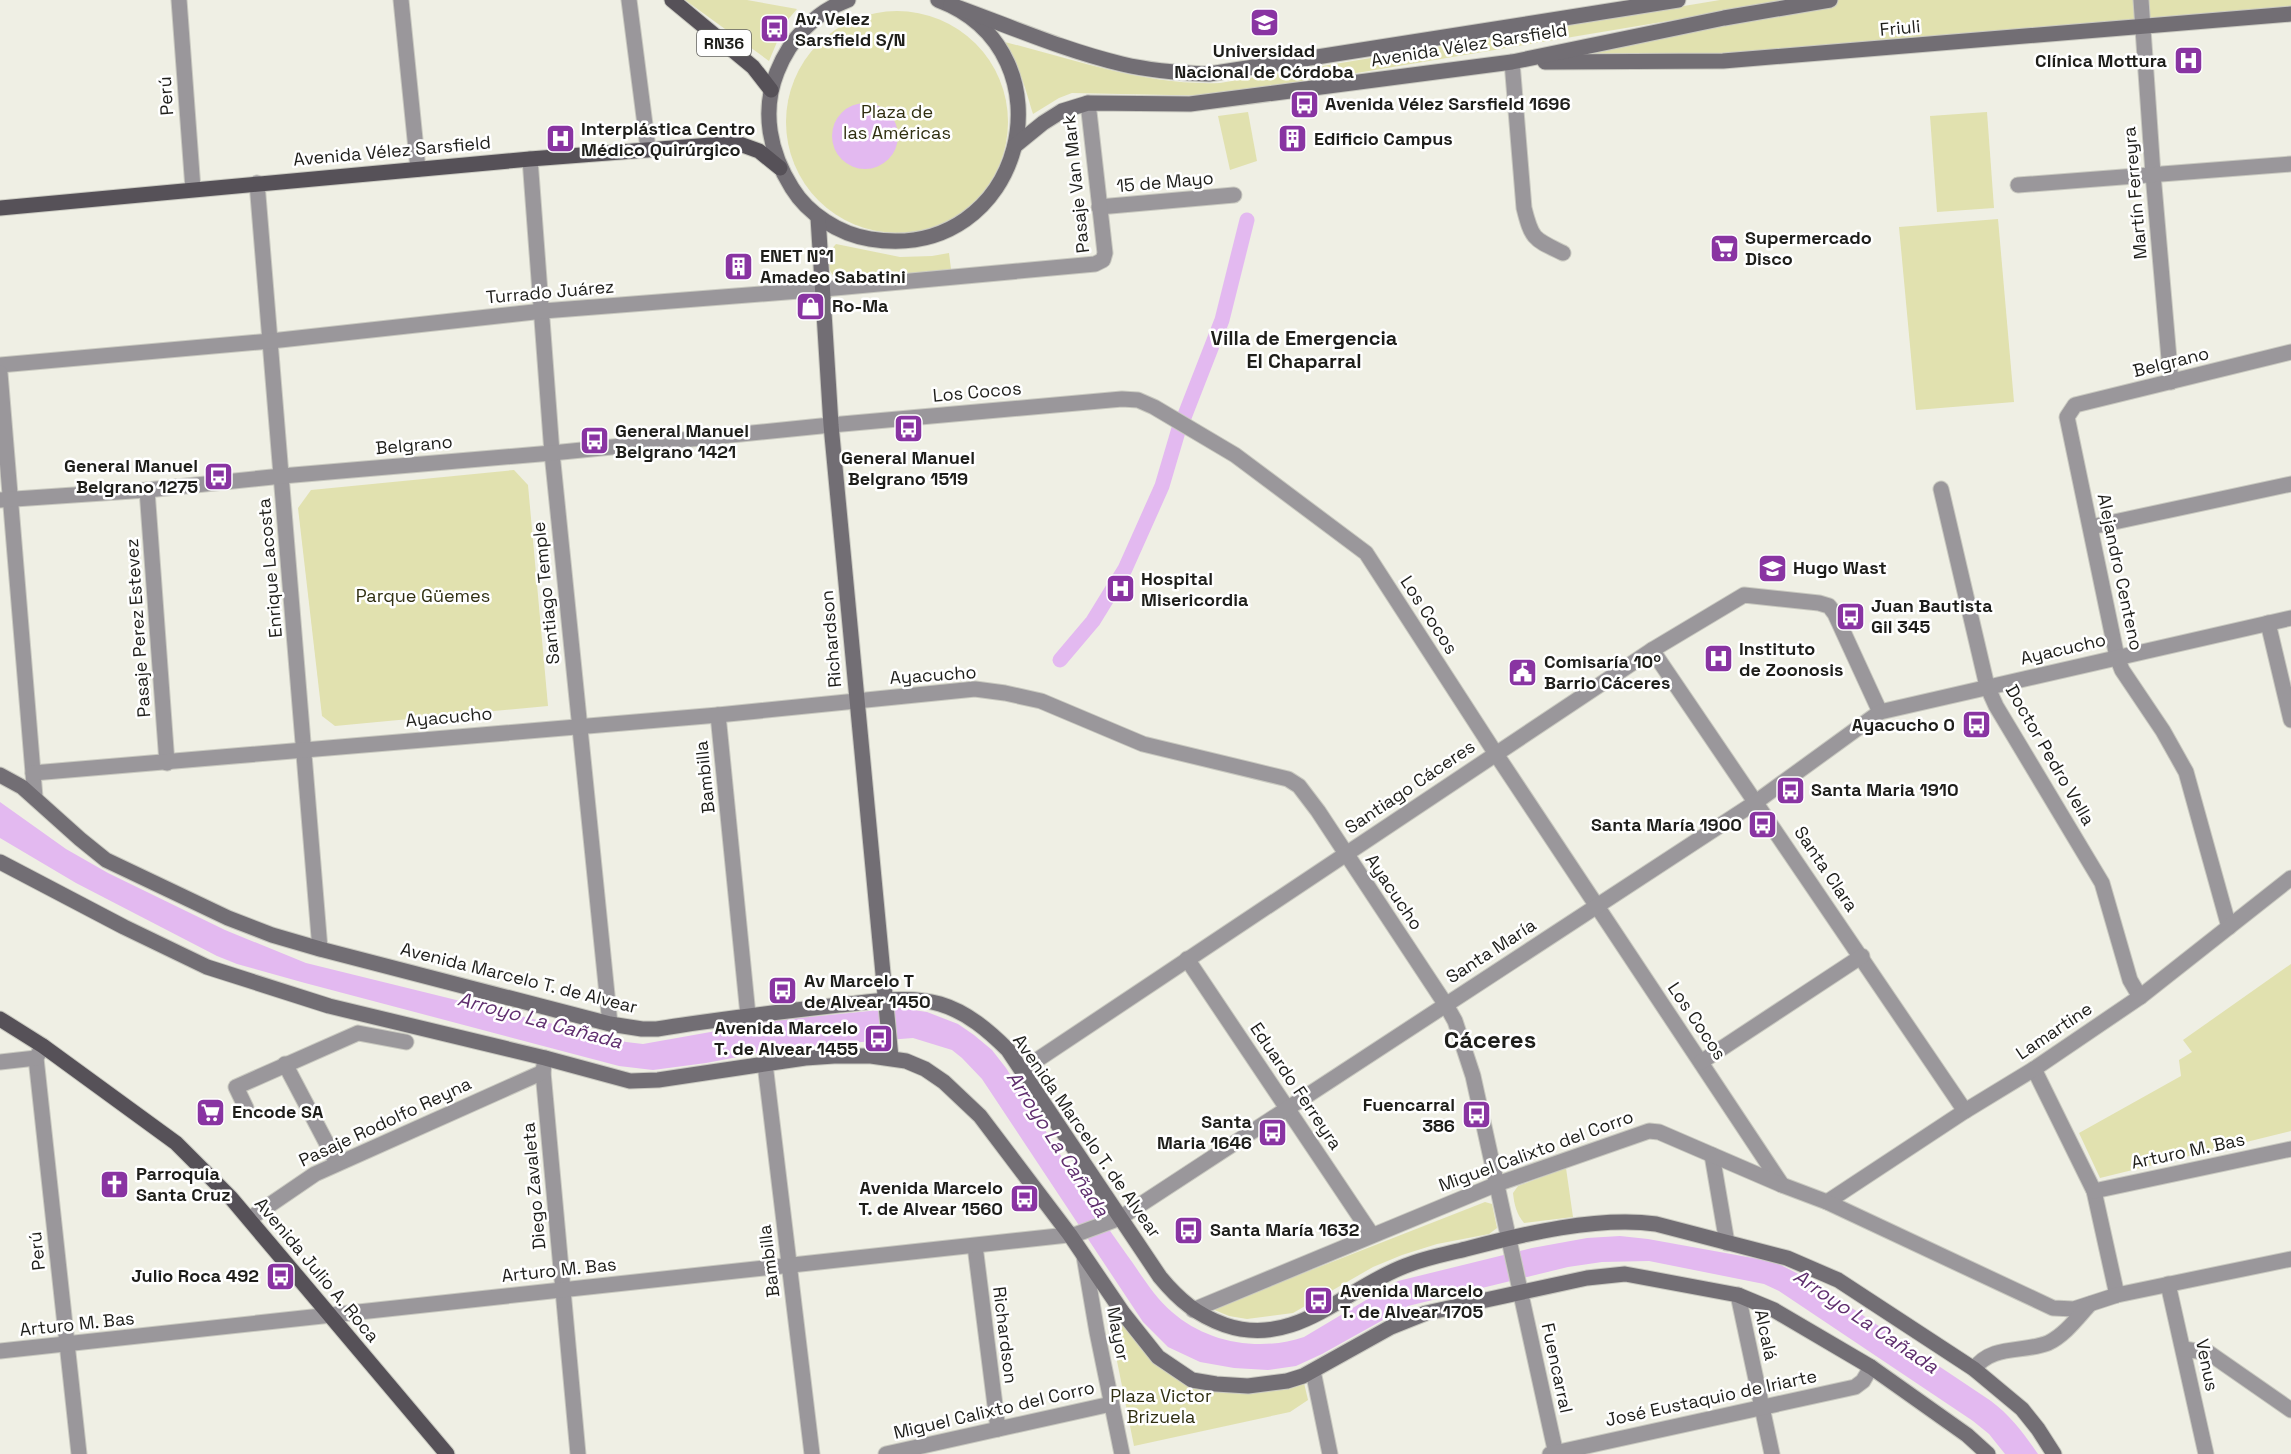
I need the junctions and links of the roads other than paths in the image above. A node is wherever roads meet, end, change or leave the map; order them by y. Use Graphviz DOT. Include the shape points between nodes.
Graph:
graph roads {
  1 [pos="179,0"];
  2 [pos="401,0"];
  3 [pos="629,0"];
  4 [pos="672,0"];
  5 [pos="848,0"];
  6 [pos="1830,0"];
  7 [pos="2141,0"];
  8 [pos="1671,1"];
  9 [pos="944,2"];
  10 [pos="2291,14"];
  11 [pos="2143,27"];
  12 [pos="1512,62"];
  13 [pos="771,90"];
  14 [pos="1088,103"];
  15 [pos="1016,145"];
  16 [pos="648,148"];
  17 [pos="530,159"];
  18 [pos="2291,164"];
  19 [pos="780,168"];
  20 [pos="418,169"];
  21 [pos="2153,174"];
  22 [pos="257,183"];
  23 [pos="2018,184"];
  24 [pos="193,189"];
  25 [pos="1234,195"];
  26 [pos="1099,207"];
  27 [pos="0,208"];
  28 [pos="818,217"];
  29 [pos="1563,253"];
  30 [pos="1102,260"];
  31 [pos="824,289"];
  32 [pos="543,311"];
  33 [pos="271,341"];
  34 [pos="2291,352"];
  35 [pos="0,365"];
  36 [pos="0,373"];
  37 [pos="2171,382"];
  38 [pos="2067,417"];
  39 [pos="831,425"];
  40 [pos="552,453"];
  41 [pos="282,476"];
  42 [pos="2291,484"];
  43 [pos="1941,489"];
  44 [pos="147,490"];
  45 [pos="5,500"];
  46 [pos="2091,527"];
  47 [pos="2291,618"];
  48 [pos="2268,623"];
  49 [pos="1652,650"];
  50 [pos="2117,657"];
  51 [pos="1987,686"];
  52 [pos="856,702"];
  53 [pos="1880,712"];
  54 [pos="718,715"];
  55 [pos="2291,720"];
  56 [pos="579,725"];
  57 [pos="305,749"];
  58 [pos="1496,754"];
  59 [pos="167,762"];
  60 [pos="33,773"];
  61 [pos="0,775"];
  62 [pos="35,797"];
  63 [pos="1756,802"];
  64 [pos="1345,854"];
  65 [pos="0,862"];
  66 [pos="2291,878"];
  67 [pos="1597,906"];
  68 [pos="2229,927"];
  69 [pos="320,949"];
  70 [pos="1862,956"];
  71 [pos="1187,959"];
  72 [pos="2140,997"];
  73 [pos="1446,1005"];
  74 [pos="885,1006"];
  75 [pos="748,1015"];
  76 [pos="0,1019"];
  77 [pos="610,1024"];
  78 [pos="406,1042"];
  79 [pos="890,1050"];
  80 [pos="39,1052"];
  81 [pos="0,1062"];
  82 [pos="1701,1062"];
  83 [pos="285,1064"];
  84 [pos="765,1064"];
  85 [pos="544,1065"];
  86 [pos="2034,1069"];
  87 [pos="1022,1070"];
  88 [pos="246,1108"];
  89 [pos="1287,1108"];
  90 [pos="1965,1111"];
  91 [pos="2291,1149"];
  92 [pos="1712,1155"];
  93 [pos="337,1163"];
  94 [pos="1497,1184"];
  95 [pos="1782,1185"];
  96 [pos="2094,1191"];
  97 [pos="1827,1202"];
  98 [pos="1120,1218"];
  99 [pos="249,1219"];
  100 [pos="1073,1234"];
  101 [pos="1372,1235"];
  102 [pos="1509,1241"];
  103 [pos="1727,1243"];
  104 [pos="975,1246"];
  105 [pos="1084,1256"];
  106 [pos="2290,1261"];
  107 [pos="789,1266"];
  108 [pos="2168,1284"];
  109 [pos="1519,1287"];
  110 [pos="563,1289"];
  111 [pos="1738,1295"];
  112 [pos="2117,1295"];
  113 [pos="2090,1304"];
  114 [pos="1193,1310"];
  115 [pos="329,1315"];
  116 [pos="66,1345"];
  117 [pos="2184,1349"];
  118 [pos="0,1351"];
  119 [pos="1871,1367"];
  120 [pos="1974,1369"];
  121 [pos="1313,1371"];
  122 [pos="1111,1404"];
  123 [pos="1761,1406"];
  124 [pos="2291,1410"];
  125 [pos="998,1429"];
  126 [pos="79,1454"];
  127 [pos="447,1454"];
  128 [pos="578,1454"];
  129 [pos="812,1454"];
  130 [pos="886,1454"];
  131 [pos="1122,1454"];
  132 [pos="1330,1454"];
  133 [pos="1554,1454"];
  134 [pos="1772,1454"];
  135 [pos="1988,1454"];
  136 [pos="2054,1454"];
  137 [pos="2206,1454"];
  1 -- 24 [label="street, Perú"];
  2 -- 20 [label="street"];
  3 -- 16 [label="street"];
  4 -- 13 [label="main road, RN36" via="753,67"];
  5 -- 13 [label="main road" via="817,17 798,35 783,56"];
  6 -- 12 [label="main road, Avenida Vélez Sarsfield"];
  7 -- 11 [label="street, Martín Ferreyra"];
  8 -- 9 [label="main road, Avenida Vélez Sarsfield" via="1209,74 1122,64"];
  9 -- 15 [label="main road" via="978,24 999,49 1013,80 1019,112"];
  10 -- 11 [label="main road, Friuli"];
  11 -- 12 [label="main road, Friuli" via="1723,61"];
  11 -- 21 [label="street, Martín Ferreyra"];
  12 -- 14 [label="main road, Avenida Vélez Sarsfield" via="1190,104"];
  12 -- 29 [label="street" via="1524,208 1530,231 1536,239"];
  13 -- 19 [label="main road" via="768,119"];
  14 -- 15 [label="main road, Avenida Vélez Sarsfield" via="1062,111"];
  14 -- 26 [label="street, Pasaje Van Mark"];
  15 -- 28 [label="main road" via="1006,173 990,197 970,217 945,232 918,240 889,242 860,238"];
  16 -- 17 [label="main road, Avenida Vélez Sarsfield"];
  16 -- 19 [label="main road, Avenida Vélez Sarsfield" via="737,143 759,151"];
  17 -- 20 [label="main road, Avenida Vélez Sarsfield"];
  17 -- 32 [label="street, Santiago Temple"];
  18 -- 21 [label="street"];
  19 -- 28 [label="main road" via="796,195"];
  20 -- 22 [label="main road, Avenida Vélez Sarsfield"];
  21 -- 23 [label="street"];
  21 -- 37 [label="street, Martín Ferreyra"];
  22 -- 24 [label="main road, Avenida Vélez Sarsfield"];
  22 -- 33 [label="street, Enrique Lacosta"];
  24 -- 27 [label="main road, Avenida Vélez Sarsfield"];
  25 -- 26 [label="street, 15 de Mayo"];
  26 -- 30 [label="street, Pasaje Van Mark" via="1105,253"];
  28 -- 31 [label="main road, Richardson"];
  30 -- 31 [label="street, Turrado Juárez" via="1095,264"];
  31 -- 32 [label="street, Turrado Juárez"];
  31 -- 39 [label="main road, Richardson"];
  32 -- 33 [label="street, Turrado Juárez"];
  32 -- 40 [label="street, Santiago Temple"];
  33 -- 35 [label="street, Turrado Juárez"];
  33 -- 41 [label="street, Enrique Lacosta"];
  34 -- 37 [label="street, Belgrano"];
  36 -- 45 [label="street"];
  37 -- 38 [label="street, Belgrano" via="2075,405"];
  38 -- 46 [label="street, Alejandro Centeno"];
  39 -- 40 [label="street, Belgrano"];
  39 -- 52 [label="main road, Richardson"];
  39 -- 58 [label="street, Los Cocos" via="1122,399 1154,407 1235,455 1366,554"];
  40 -- 41 [label="street, Belgrano"];
  40 -- 56 [label="street, Santiago Temple"];
  41 -- 44 [label="street, Belgrano"];
  41 -- 57 [label="street, Enrique Lacosta"];
  42 -- 46 [label="street"];
  43 -- 51 [label="street, Doctor Pedro Vella"];
  44 -- 45 [label="street, Belgrano"];
  44 -- 59 [label="street, Pasaje Perez Estevez"];
  45 -- 60 [label="street"];
  46 -- 50 [label="street, Alejandro Centeno"];
  47 -- 48 [label="street, Ayacucho"];
  48 -- 50 [label="street, Ayacucho"];
  48 -- 55 [label="street"];
  49 -- 53 [label="street, Santiago Cáceres" via="1744,595 1819,603 1829,606 1835,614"];
  49 -- 58 [label="street, Santiago Cáceres"];
  49 -- 63 [label="street, Santa Clara"];
  50 -- 51 [label="street, Ayacucho"];
  50 -- 68 [label="street, Alejandro Centeno" via="2186,772"];
  51 -- 53 [label="street, Ayacucho"];
  51 -- 72 [label="street, Doctor Pedro Vella" via="2102,883 2130,980"];
  52 -- 54 [label="street, Ayacucho"];
  52 -- 64 [label="street, Ayacucho" via="975,689 1041,700 1143,744 1288,779 1299,786"];
  52 -- 74 [label="main road, Richardson"];
  53 -- 63 [label="street, Santa María"];
  54 -- 56 [label="street, Ayacucho"];
  54 -- 75 [label="street, Bambilla"];
  56 -- 57 [label="street, Ayacucho"];
  56 -- 77 [label="street, Santiago Temple"];
  57 -- 59 [label="street, Ayacucho"];
  57 -- 69 [label="street, Enrique Lacosta"];
  58 -- 64 [label="street, Santiago Cáceres"];
  58 -- 67 [label="street, Los Cocos"];
  59 -- 60 [label="street, Ayacucho"];
  60 -- 62 [label="street"];
  61 -- 62 [label="main road, Avenida Marcelo T. de Alvear"];
  62 -- 69 [label="main road, Avenida Marcelo T. de Alvear" via="94,852 122,868 228,918"];
  63 -- 67 [label="street, Santa María"];
  63 -- 70 [label="street, Santa Clara"];
  64 -- 71 [label="street, Santiago Cáceres"];
  64 -- 73 [label="street, Ayacucho"];
  65 -- 85 [label="main road" via="207,967 329,1006"];
  66 -- 68 [label="street, Lamartine"];
  67 -- 73 [label="street, Santa María"];
  67 -- 82 [label="street, Los Cocos"];
  68 -- 72 [label="street, Lamartine"];
  69 -- 77 [label="main road, Avenida Marcelo T. de Alvear"];
  70 -- 82 [label="street"];
  70 -- 90 [label="street, Santa Clara"];
  71 -- 87 [label="street, Santiago Cáceres"];
  71 -- 89 [label="street, Eduardo Ferreyra"];
  72 -- 86 [label="street, Lamartine"];
  73 -- 89 [label="street, Santa María"];
  73 -- 94 [label="street, Ayacucho" via="1473,1076"];
  74 -- 75 [label="main road, Avenida Marcelo T. de Alvear"];
  74 -- 79 [label="main road, Richardson"];
  74 -- 87 [label="main road, Avenida Marcelo T. de Alvear" via="920,1001 957,1011 992,1034"];
  75 -- 77 [label="main road, Avenida Marcelo T. de Alvear" via="657,1029"];
  76 -- 80 [label="main road, Avenida Julio A. Roca"];
  78 -- 83 [label="street" via="358,1033"];
  79 -- 84 [label="main road"];
  79 -- 100 [label="main road" via="925,1069 961,1096 997,1135"];
  80 -- 81 [label="street"];
  80 -- 99 [label="main road, Avenida Julio A. Roca" via="155,1126"];
  80 -- 116 [label="street, Perú"];
  82 -- 95 [label="street, Los Cocos"];
  83 -- 88 [label="street" via="236,1087"];
  83 -- 93 [label="street"];
  84 -- 85 [label="main road" via="630,1081"];
  84 -- 107 [label="street, Bambilla"];
  85 -- 93 [label="street, Pasaje Rodolfo Reyna"];
  85 -- 110 [label="street, Diego Zavaleta"];
  86 -- 90 [label="street, Lamartine"];
  86 -- 96 [label="street"];
  87 -- 98 [label="main road, Avenida Marcelo T. de Alvear"];
  89 -- 98 [label="street, Santa María"];
  89 -- 101 [label="street, Eduardo Ferreyra"];
  90 -- 97 [label="street, Lamartine"];
  91 -- 96 [label="street, Arturo M. Bas"];
  92 -- 94 [label="street, Miguel Calixto del Corro" via="1649,1131"];
  92 -- 95 [label="street, Miguel Calixto del Corro"];
  92 -- 103 [label="street"];
  93 -- 99 [label="street, Pasaje Rodolfo Reyna" via="298,1184"];
  94 -- 101 [label="street, Miguel Calixto del Corro"];
  94 -- 102 [label="street, Ayacucho"];
  95 -- 97 [label="street, Miguel Calixto del Corro"];
  96 -- 112 [label="street"];
  97 -- 113 [label="street, Miguel Calixto del Corro" via="2053,1308 2074,1309"];
  98 -- 100 [label="street, Arturo M. Bas"];
  98 -- 114 [label="main road, Avenida Marcelo T. de Alvear" via="1175,1296"];
  99 -- 115 [label="main road, Avenida Julio A. Roca"];
  100 -- 104 [label="street, Arturo M. Bas"];
  100 -- 105 [label="main road"];
  101 -- 114 [label="street, Miguel Calixto del Corro"];
  102 -- 103 [label="main road, Avenida Marcelo T. de Alvear" via="1600,1224 1642,1222"];
  102 -- 109 [label="street, Ayacucho"];
  102 -- 114 [label="main road, Avenida Marcelo T. de Alvear" via="1407,1265 1311,1317 1274,1330 1242,1330"];
  103 -- 120 [label="main road, Avenida Marcelo T. de Alvear" via="1787,1258 1828,1275"];
  104 -- 107 [label="street, Arturo M. Bas"];
  104 -- 125 [label="street, Richardson"];
  105 -- 121 [label="main road" via="1158,1357 1192,1380 1248,1386 1287,1381"];
  105 -- 122 [label="street, Mayor"];
  106 -- 108 [label="street, Miguel Calixto del Corro"];
  107 -- 110 [label="street, Arturo M. Bas"];
  107 -- 129 [label="street, Bambilla"];
  108 -- 112 [label="street, Miguel Calixto del Corro"];
  108 -- 117 [label="street, Venus"];
  109 -- 111 [label="main road" via="1625,1274"];
  109 -- 121 [label="main road" via="1408,1319"];
  109 -- 133 [label="street, Fuencarral"];
  110 -- 115 [label="street, Arturo M. Bas"];
  110 -- 128 [label="street, Diego Zavaleta"];
  111 -- 119 [label="main road" via="1774,1310"];
  111 -- 123 [label="street, Alcalá"];
  112 -- 113 [label="street, Miguel Calixto del Corro"];
  113 -- 120 [label="street, Miguel Calixto del Corro" via="2047,1343 1992,1354 1981,1359"];
  115 -- 116 [label="street, Arturo M. Bas"];
  115 -- 127 [label="main road, Avenida Julio A. Roca"];
  116 -- 118 [label="street, Arturo M. Bas"];
  116 -- 126 [label="street, Perú"];
  117 -- 124 [label="street" via="2209,1353"];
  117 -- 137 [label="street, Venus"];
  119 -- 123 [label="street, José Eustaquio de Iriarte" via="1855,1387"];
  119 -- 135 [label="main road" via="1968,1435"];
  120 -- 136 [label="main road, Avenida Marcelo T. de Alvear" via="2022,1409"];
  121 -- 132 [label="street"];
  122 -- 125 [label="street, Miguel Calixto del Corro"];
  122 -- 131 [label="street, Mayor"];
  123 -- 133 [label="street, José Eustaquio de Iriarte"];
  123 -- 134 [label="street, Alcalá"];
  125 -- 130 [label="street, Miguel Calixto del Corro"];
}
